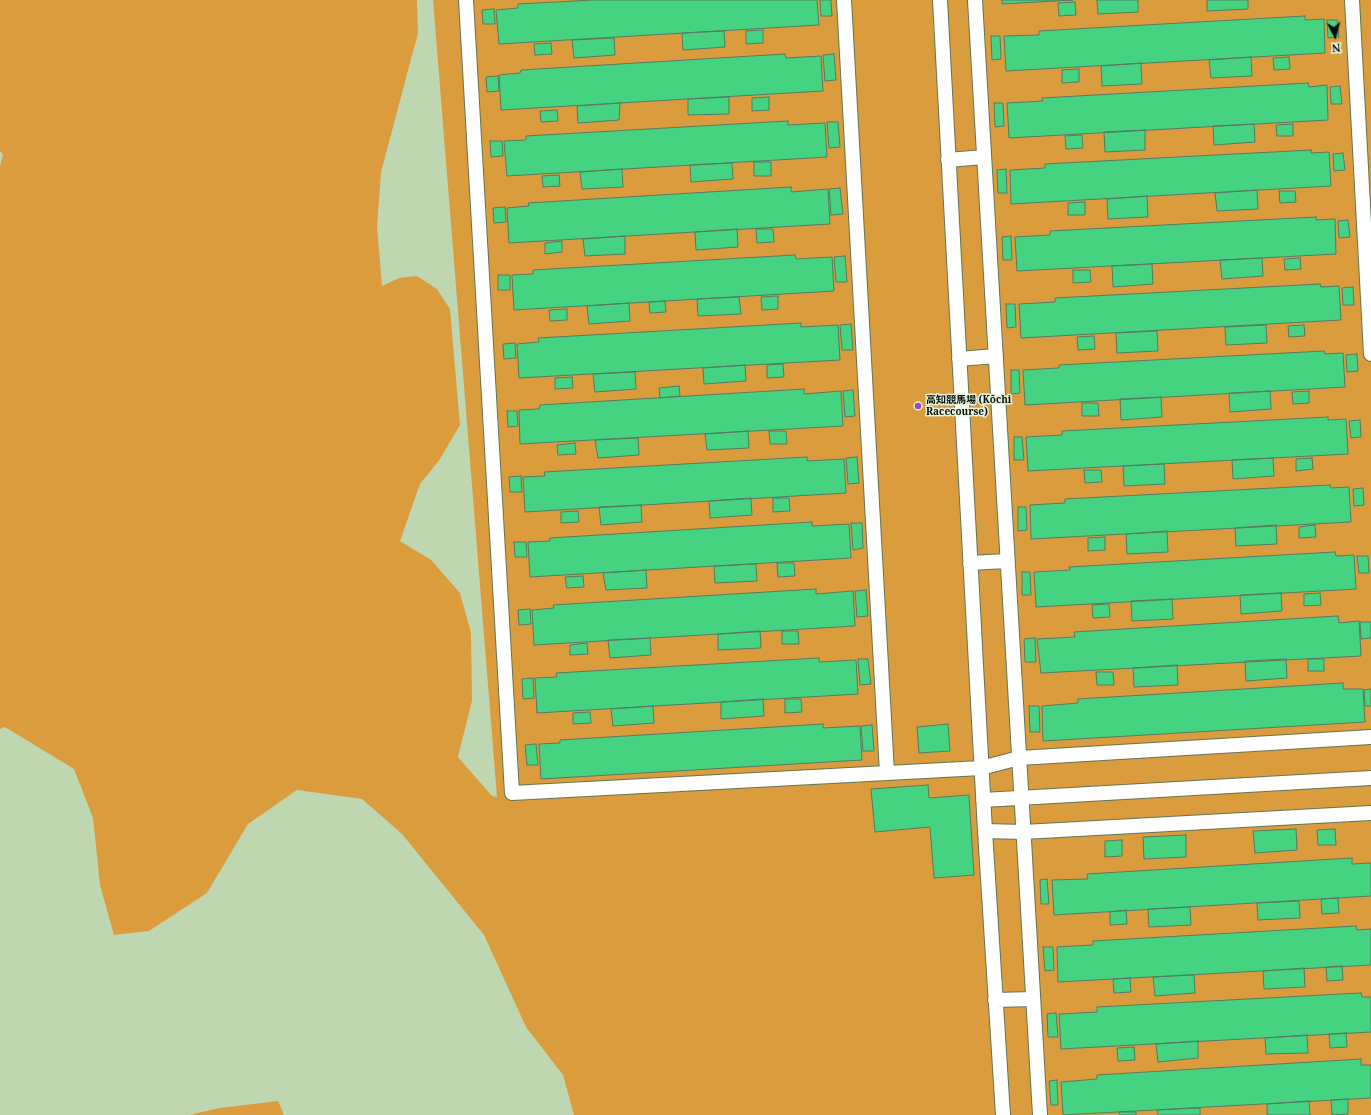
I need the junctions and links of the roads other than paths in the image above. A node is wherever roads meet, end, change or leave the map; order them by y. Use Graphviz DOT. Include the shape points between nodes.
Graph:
graph roads {
  1 [pos="466,0"];
  2 [pos="844,0"];
  3 [pos="940,0"];
  4 [pos="975,0"];
  5 [pos="1352,0"];
  6 [pos="984,157"];
  7 [pos="948,160"];
  8 [pos="1371,354"];
  9 [pos="996,356"];
  10 [pos="959,360"];
  11 [pos="1008,561"];
  12 [pos="970,563"];
  13 [pos="1371,737"];
  14 [pos="1019,758"];
  15 [pos="981,768"];
  16 [pos="887,773"];
  17 [pos="1371,778"];
  18 [pos="1022,798"];
  19 [pos="983,800"];
  20 [pos="1371,813"];
  21 [pos="985,831"];
  22 [pos="1023,832"];
  23 [pos="1033,999"];
  24 [pos="995,1000"];
  25 [pos="1003,1115"];
  26 [pos="1040,1115"];
  1 -- 16 [label="lane" via="512,793"];
  2 -- 16 [label="lane"];
  3 -- 7 [label="lane"];
  4 -- 6 [label="lane"];
  5 -- 8 [label="lane"];
  6 -- 7 [label="lane"];
  6 -- 9 [label="lane"];
  7 -- 10 [label="lane"];
  9 -- 10 [label="lane"];
  9 -- 11 [label="lane"];
  10 -- 12 [label="lane"];
  11 -- 12 [label="lane"];
  11 -- 14 [label="lane"];
  12 -- 15 [label="lane"];
  13 -- 14 [label="lane"];
  14 -- 15 [label="lane"];
  14 -- 18 [label="lane"];
  15 -- 16 [label="lane"];
  15 -- 19 [label="lane"];
  17 -- 18 [label="lane"];
  18 -- 19 [label="lane"];
  18 -- 22 [label="lane"];
  19 -- 21 [label="lane"];
  20 -- 22 [label="lane"];
  21 -- 22 [label="lane"];
  21 -- 24 [label="lane"];
  22 -- 23 [label="lane"];
  23 -- 24 [label="lane"];
  23 -- 26 [label="lane"];
  24 -- 25 [label="lane"];
}
